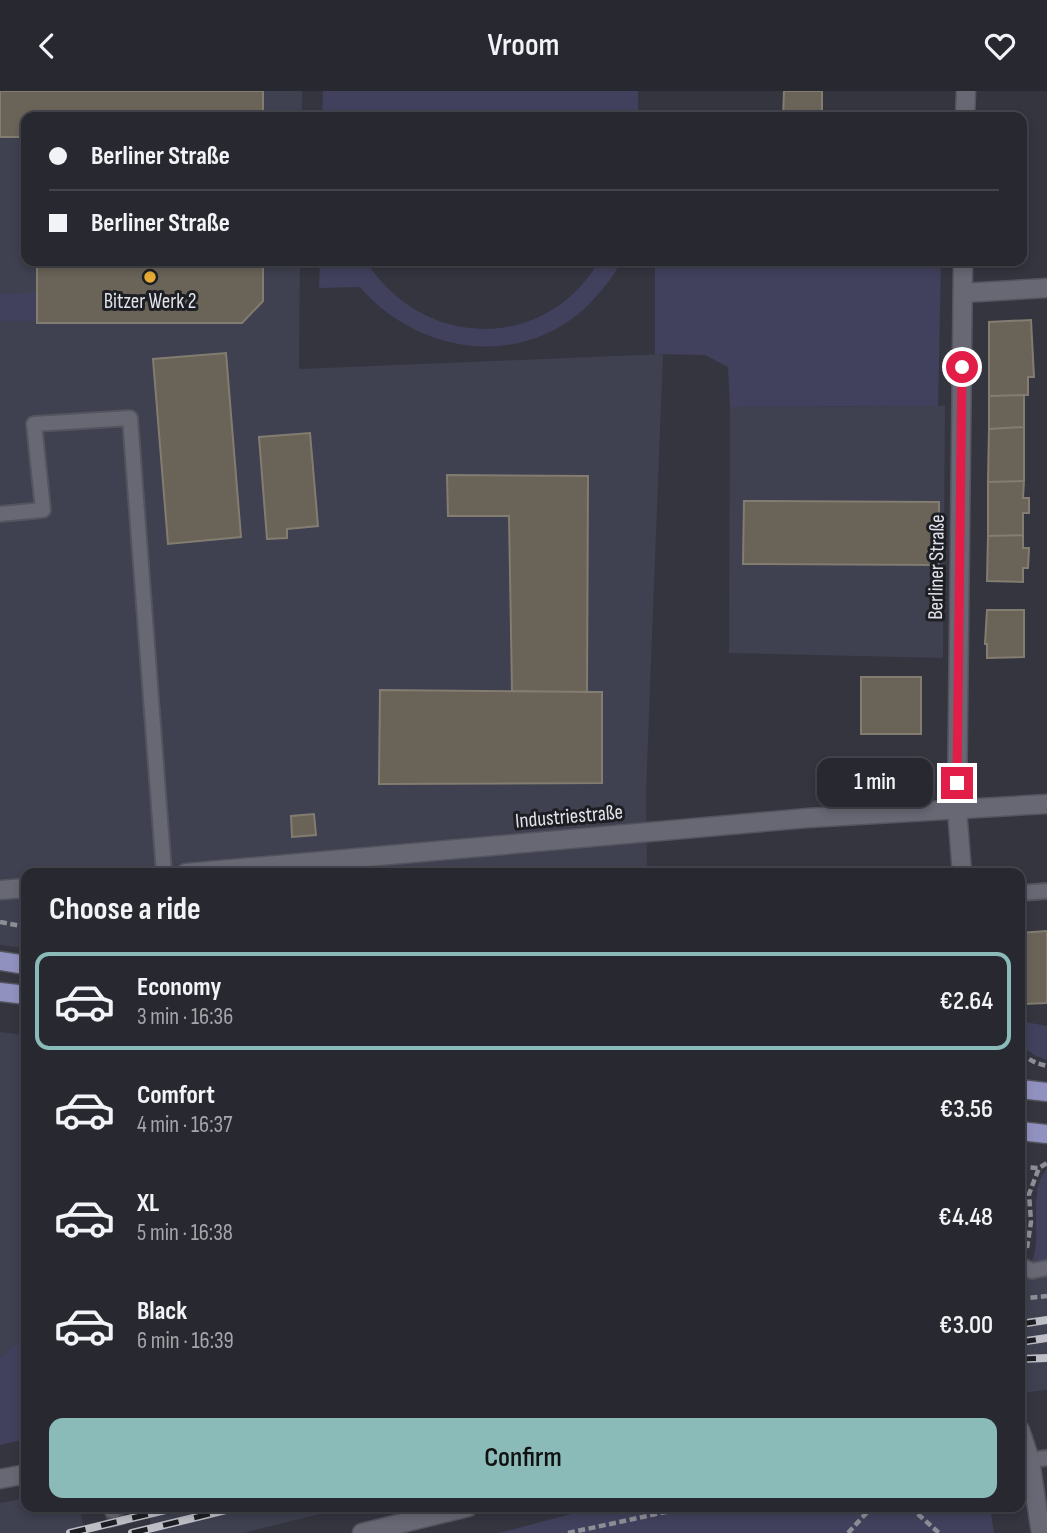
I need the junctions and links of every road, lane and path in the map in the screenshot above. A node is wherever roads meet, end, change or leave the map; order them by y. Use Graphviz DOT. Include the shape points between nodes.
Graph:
graph roads {
  1 [pos="966,91"];
  2 [pos="965,112"];
  3 [pos="963,266"];
  4 [pos="1047,288"];
  5 [pos="963,293"];
  6 [pos="0,514"];
  7 [pos="1047,804"];
  8 [pos="957,809"];
  9 [pos="164,868"];
  10 [pos="243,868"];
  11 [pos="962,868"];
  12 [pos="21,888"];
  13 [pos="0,890"];
  14 [pos="1047,891"];
  15 [pos="1025,893"];
  16 [pos="0,922"];
  17 [pos="21,926"];
  18 [pos="0,961"];
  19 [pos="21,964"];
  20 [pos="0,992"];
  21 [pos="21,994"];
  22 [pos="1025,1057"];
  23 [pos="1047,1066"];
  24 [pos="1025,1090"];
  25 [pos="1047,1092"];
  26 [pos="1025,1132"];
  27 [pos="1047,1134"];
  28 [pos="1047,1163"];
  29 [pos="1025,1167"];
  30 [pos="1039,1168"];
  31 [pos="1025,1252"];
  32 [pos="1025,1263"];
  33 [pos="1047,1268"];
  34 [pos="1047,1296"];
  35 [pos="1025,1298"];
  36 [pos="1025,1438"];
  37 [pos="1039,1459"];
  38 [pos="21,1475"];
  39 [pos="0,1479"];
  40 [pos="448,1512"];
  41 [pos="666,1512"];
  42 [pos="867,1512"];
  43 [pos="916,1512"];
  44 [pos="1042,1526"];
  45 [pos="362,1533"];
  46 [pos="568,1533"];
  47 [pos="848,1533"];
  48 [pos="939,1533"];
  1 -- 2 [label="street"];
  3 -- 5 [label="street, Berliner Straße"];
  4 -- 5 [label="street"];
  5 -- 8 [label="street, Berliner Straße"];
  6 -- 9 [label="lane" via="43,510 34,424 130,418"];
  7 -- 8 [label="street, Industriestraße"];
  8 -- 10 [label="street, Industriestraße"];
  8 -- 11 [label="street, Berliner Straße"];
  12 -- 13 [label="street"];
  14 -- 15 [label="lane"];
  16 -- 17 [label="path"];
  18 -- 19 [label="main road"];
  20 -- 21 [label="main road"];
  22 -- 23 [label="path"];
  24 -- 25 [label="main road"];
  26 -- 27 [label="main road"];
  28 -- 30 [label="path"];
  29 -- 30 [label="path"];
  30 -- 31 [label="path" via="1029,1194 1031,1222"];
  32 -- 33 [label="lane" via="1032,1271"];
  34 -- 35 [label="path"];
  36 -- 37 [label="street"];
  37 -- 44 [label="street"];
  38 -- 39 [label="street"];
  40 -- 45 [label="street"];
  41 -- 46 [label="path"];
  42 -- 47 [label="path"];
  43 -- 48 [label="path"];
}
